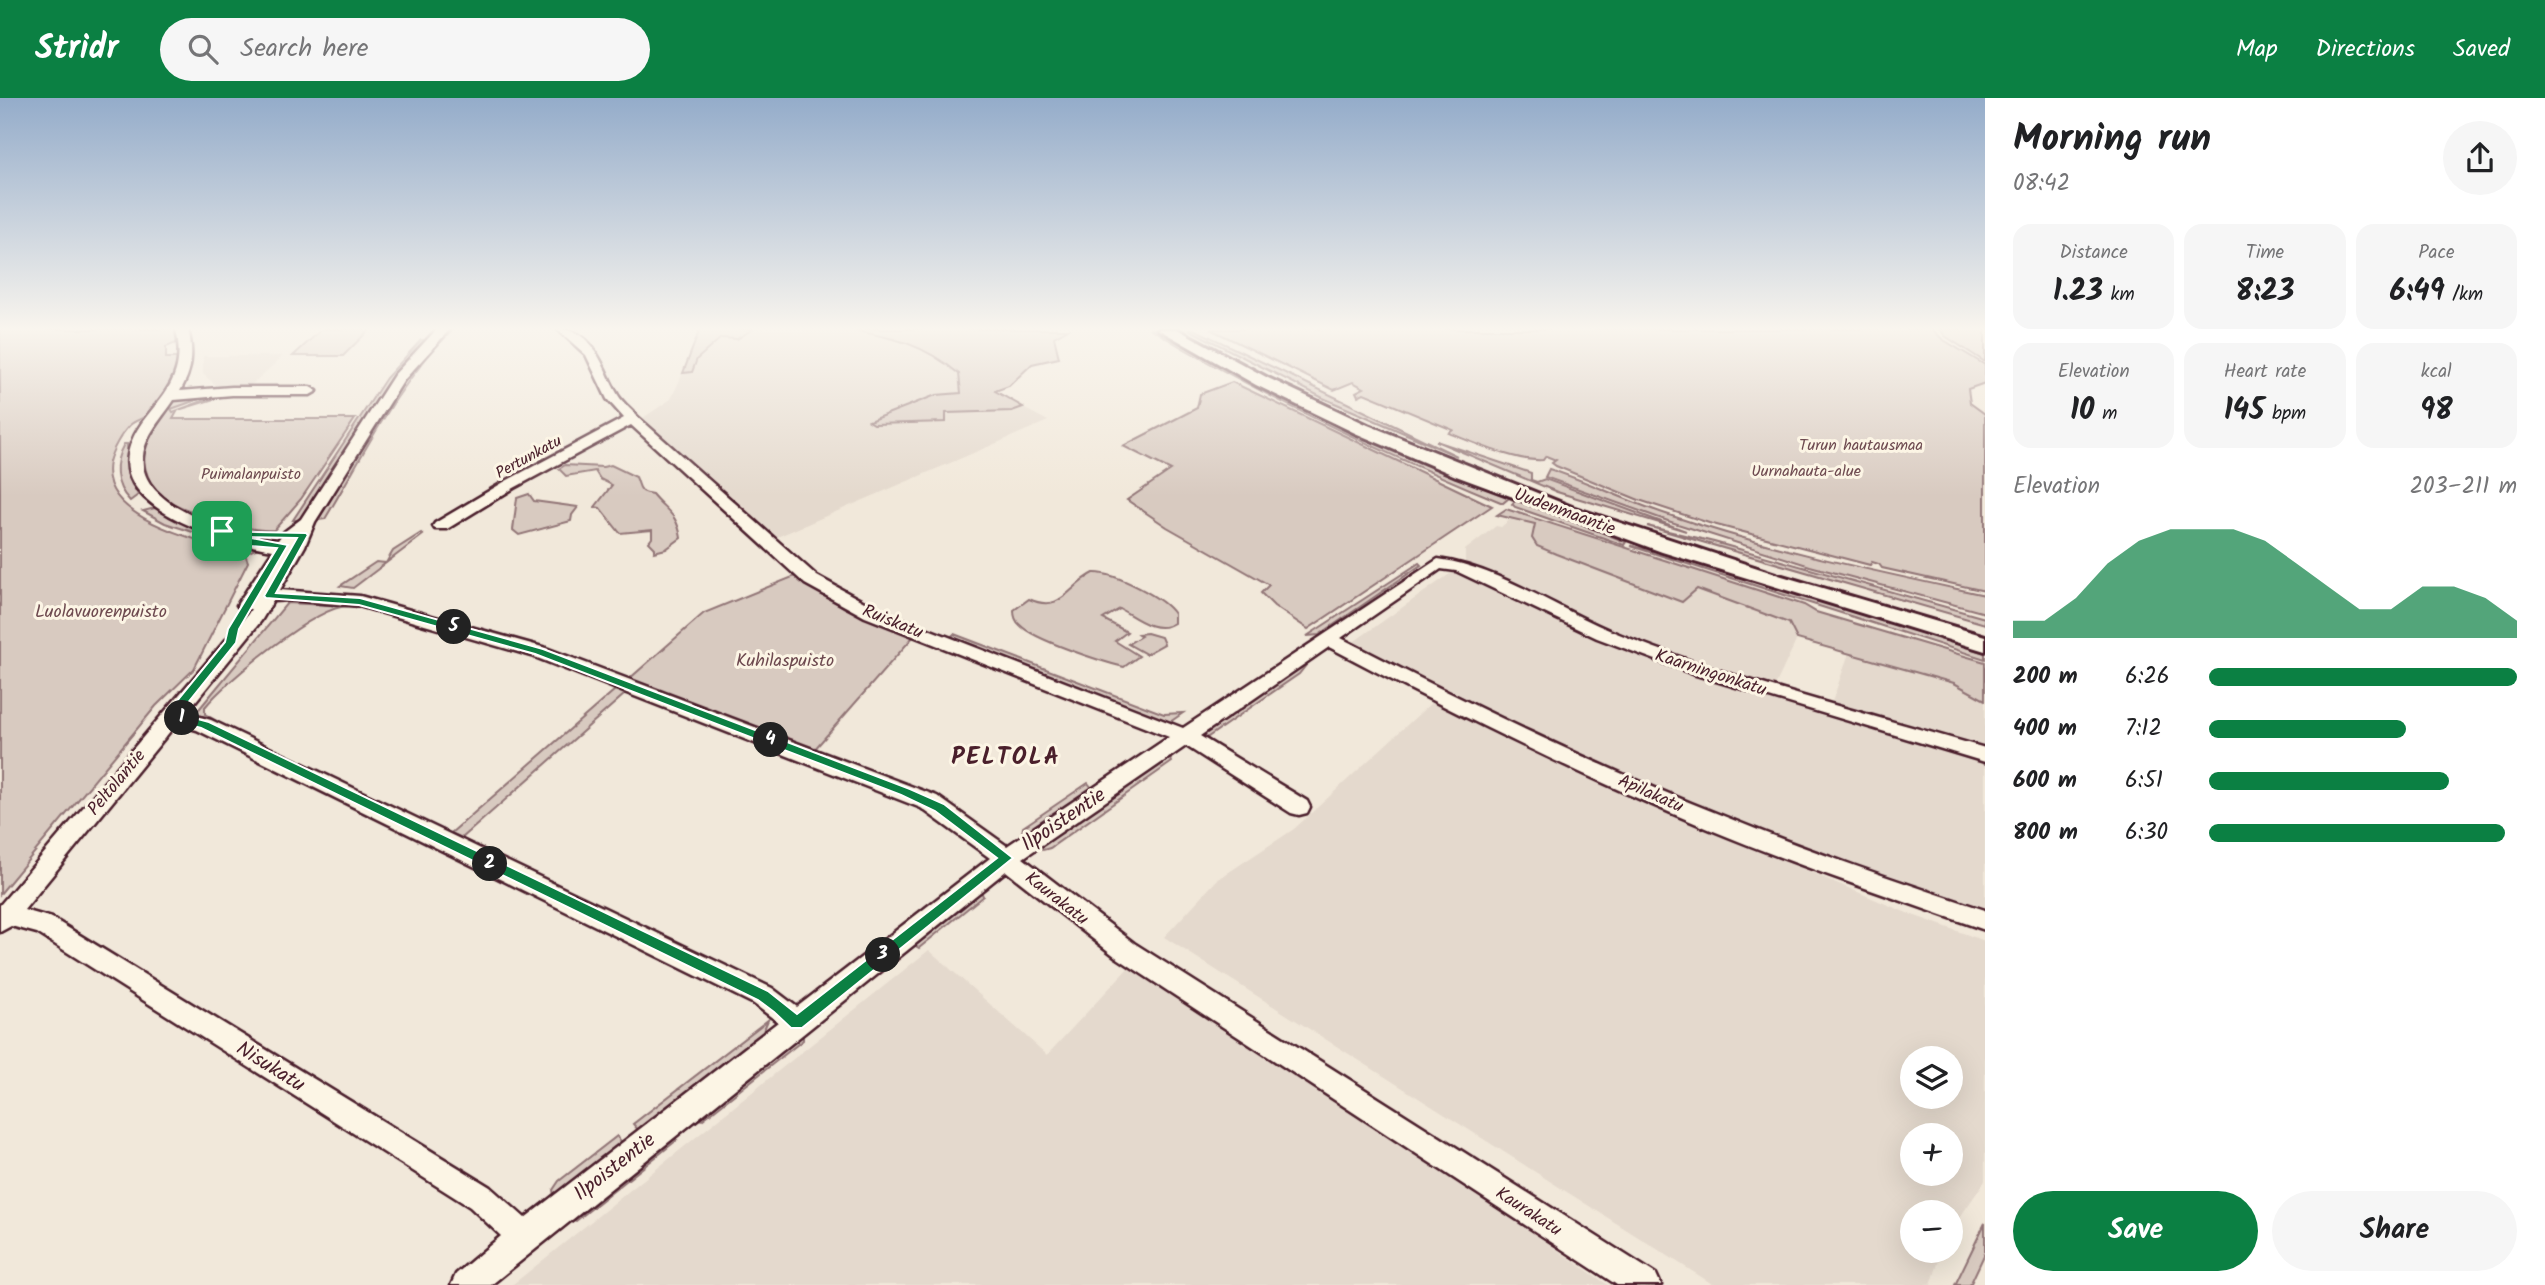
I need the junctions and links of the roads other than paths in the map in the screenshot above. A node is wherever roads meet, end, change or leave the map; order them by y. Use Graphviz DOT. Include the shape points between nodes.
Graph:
graph roads {
  1 [pos="179,384"];
  2 [pos="394,384"];
  3 [pos="608,384"];
  4 [pos="1271,384"];
  5 [pos="1289,384"];
  6 [pos="310,391"];
  7 [pos="172,396"];
  8 [pos="632,419"];
  9 [pos="441,526"];
  10 [pos="296,537"];
  11 [pos="1446,564"];
  12 [pos="261,596"];
  13 [pos="1985,630"];
  14 [pos="1328,639"];
  15 [pos="1985,644"];
  16 [pos="171,716"];
  17 [pos="1184,736"];
  18 [pos="1984,754"];
  19 [pos="1299,807"];
  20 [pos="1006,858"];
  21 [pos="3,918"];
  22 [pos="1985,920"];
  23 [pos="796,1024"];
  24 [pos="524,1237"];
  25 [pos="467,1285"];
  26 [pos="1646,1285"];
  1 -- 7 [label="street"];
  2 -- 10 [label="street, Peltolantie"];
  3 -- 8 [label="street, Ruiskatu"];
  4 -- 15 [label="main road, Uudenmaantie" via="1349,424 1527,498 1738,570"];
  5 -- 13 [label="main road, Uudenmaantie" via="1532,490 1688,542"];
  6 -- 7 [label="street"];
  7 -- 10 [label="street" via="141,441 135,461 143,489 184,517 254,544"];
  8 -- 9 [label="street, Pertunkatu"];
  8 -- 17 [label="street, Ruiskatu" via="830,592 871,613"];
  10 -- 12 [label="street, Peltolantie"];
  11 -- 14 [label="street, Ilpoistentie" via="1432,567"];
  11 -- 18 [label="street, Kaarningonkatu" via="1602,634 1700,670"];
  12 -- 16 [label="street, Peltolantie" via="244,631"];
  12 -- 20 [label="street, Kaurakatu" via="360,601 539,652 917,797"];
  14 -- 17 [label="street, Ilpoistentie"];
  14 -- 22 [label="street, Apilakatu" via="1513,732 1708,819"];
  16 -- 21 [label="street, Peltolantie"];
  16 -- 23 [label="street" via="204,725 763,996"];
  17 -- 19 [label="street, Ruiskatu"];
  17 -- 20 [label="street, Ilpoistentie"];
  20 -- 23 [label="street, Ilpoistentie"];
  20 -- 26 [label="street, Kaurakatu" via="1125,950"];
  21 -- 24 [label="street, Nisukatu" via="44,925 84,949 480,1197"];
  23 -- 24 [label="street, Ilpoistentie"];
  24 -- 25 [label="street, Ilpoistentie"];
}
